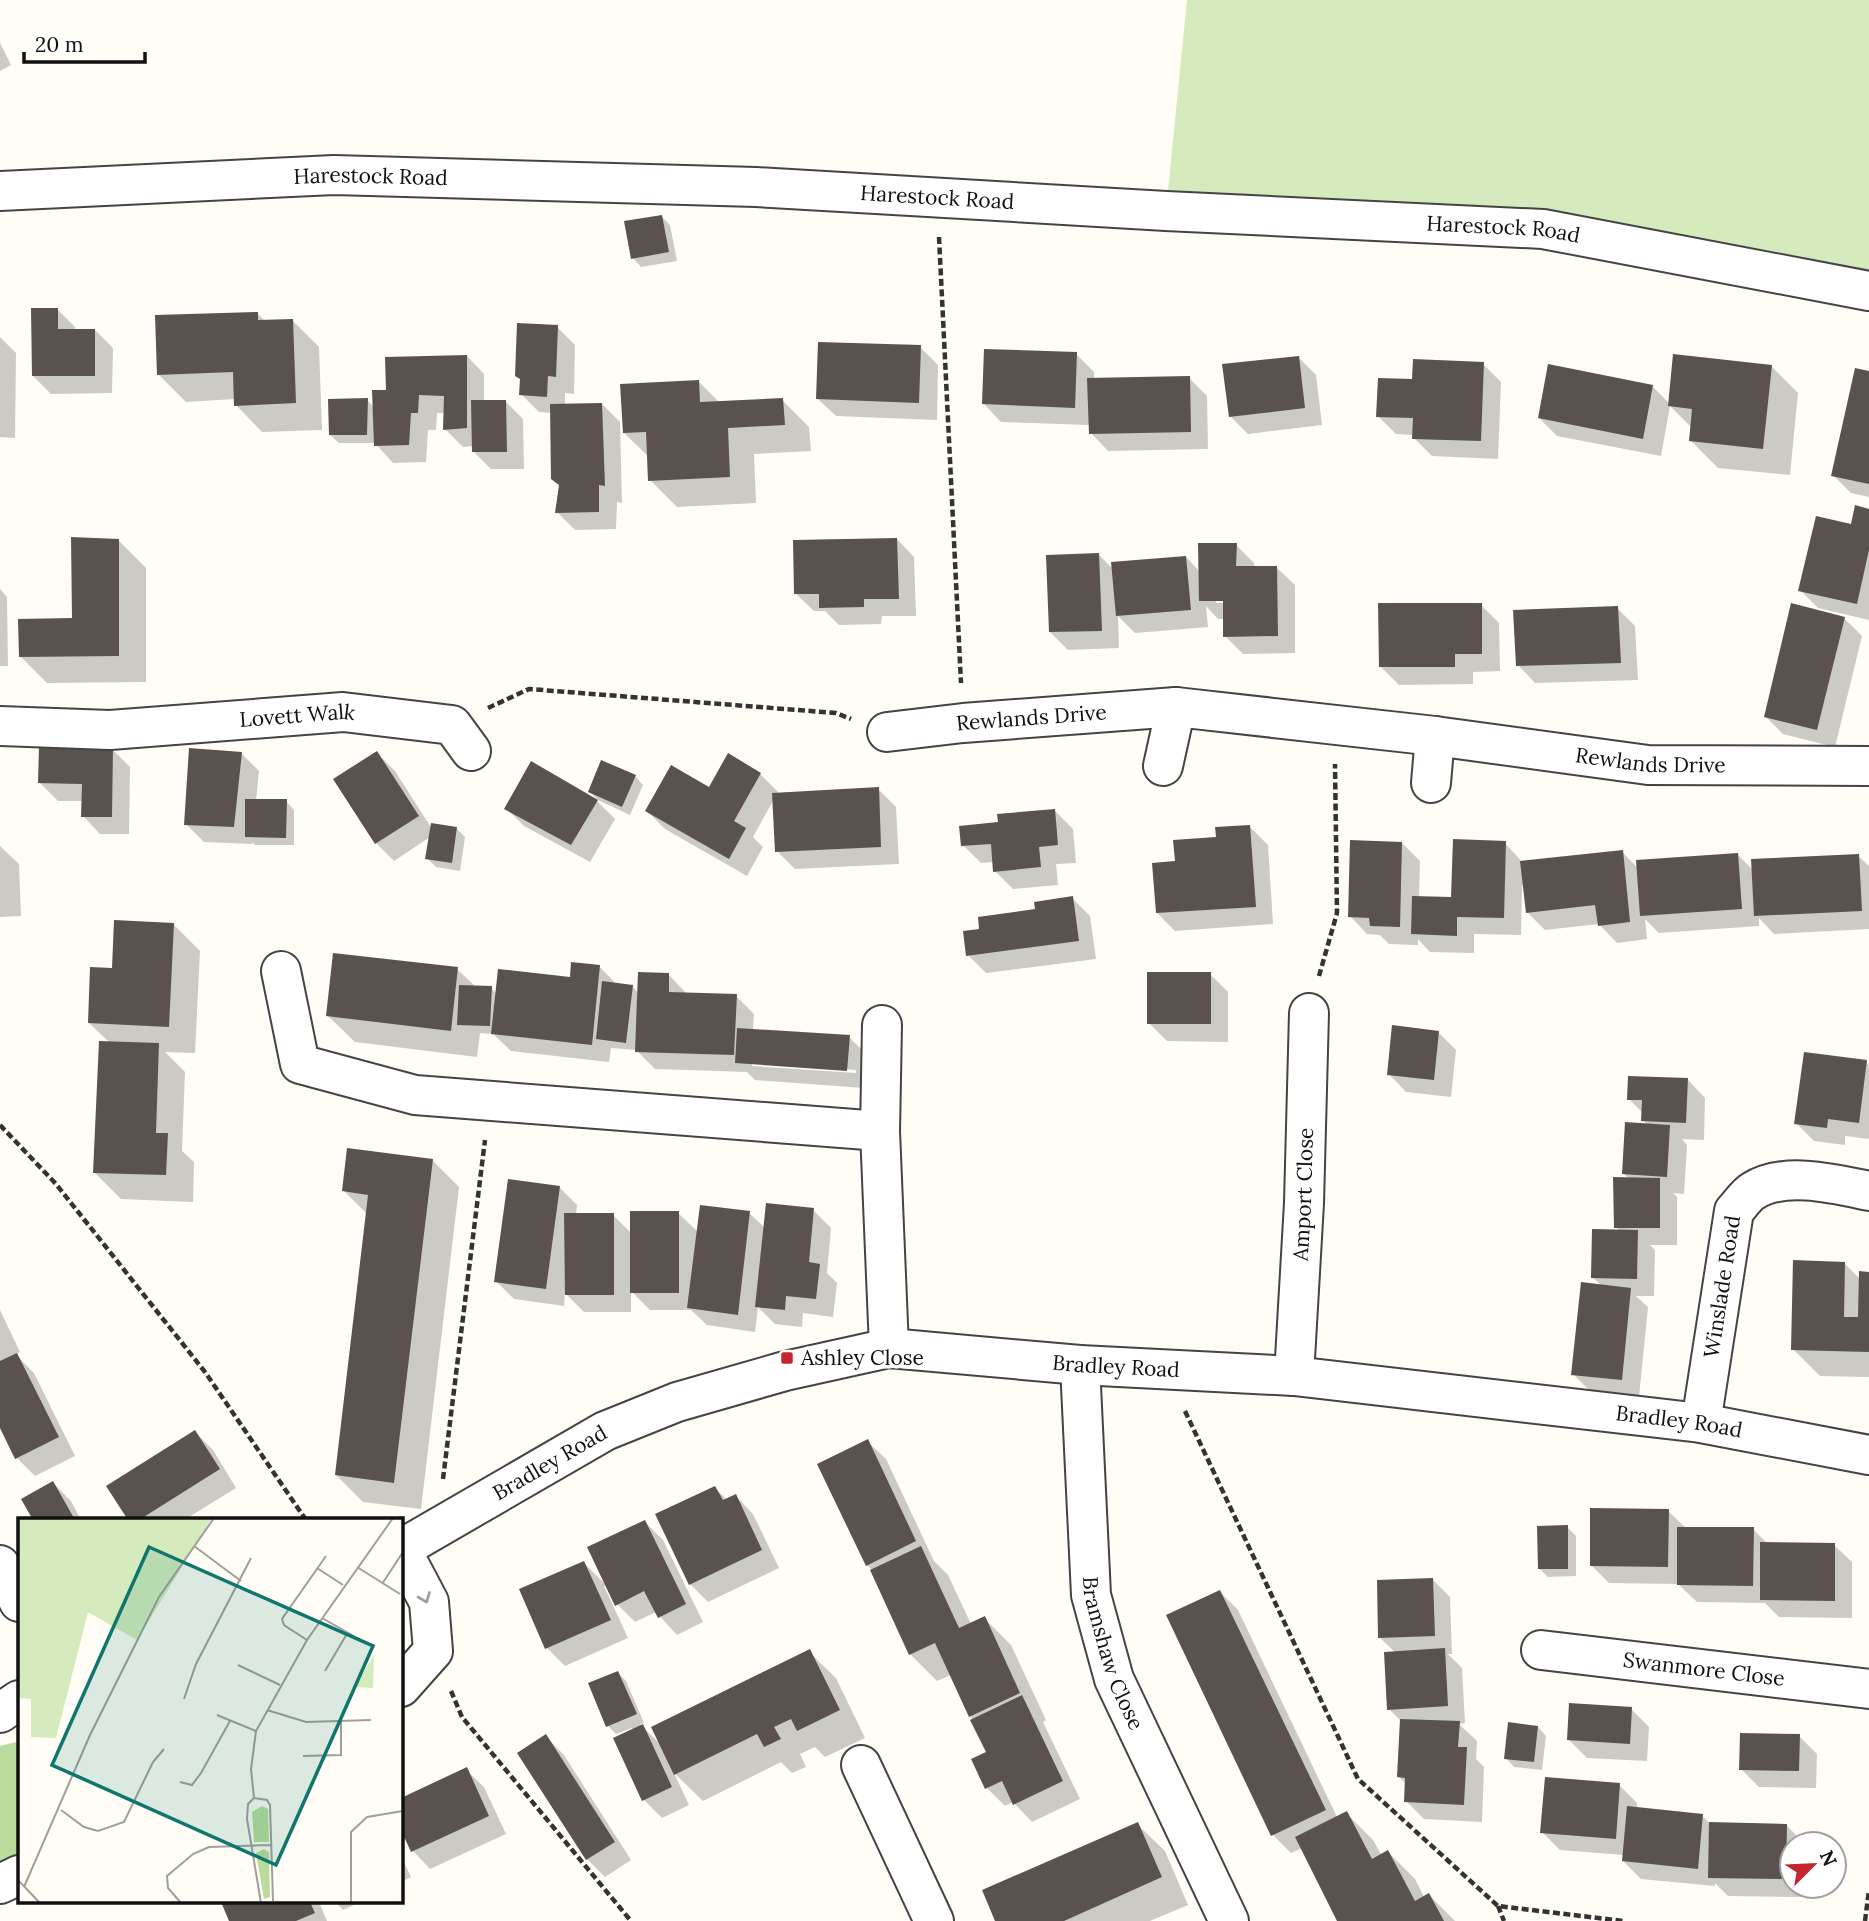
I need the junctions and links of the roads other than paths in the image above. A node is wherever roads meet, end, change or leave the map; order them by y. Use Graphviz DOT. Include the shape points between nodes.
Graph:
graph roads {
  1 [pos="0,191"];
  2 [pos="1869,291"];
  3 [pos="1176,707"];
  4 [pos="0,726"];
  5 [pos="887,732"];
  6 [pos="1435,736"];
  7 [pos="461,738"];
  8 [pos="1163,765"];
  9 [pos="1869,765"];
  10 [pos="1431,783"];
  11 [pos="282,971"];
  12 [pos="1308,1013"];
  13 [pos="882,1025"];
  14 [pos="880,1131"];
  15 [pos="1869,1191"];
  16 [pos="889,1348"];
  17 [pos="1080,1365"];
  18 [pos="1294,1376"];
  19 [pos="1701,1423"];
  20 [pos="1869,1455"];
  21 [pos="402,1548"];
  22 [pos="402,1551"];
  23 [pos="0,1565"];
  24 [pos="18,1600"];
  25 [pos="1541,1650"];
  26 [pos="402,1686"];
  27 [pos="1869,1689"];
  28 [pos="18,1701"];
  29 [pos="0,1713"];
  30 [pos="860,1765"];
  31 [pos="18,1875"];
  32 [pos="0,1884"];
  33 [pos="934,1921"];
  34 [pos="1229,1921"];
  1 -- 2 [label="street, Harestock Road" via="334,175 743,187 1543,229"];
  3 -- 5 [label="street, Rewlands Drive"];
  3 -- 6 [label="street, Rewlands Drive"];
  3 -- 8 [label="street"];
  4 -- 7 [label="street, Lovett Walk" via="110,730 343,712"];
  6 -- 9 [label="street, Rewlands Drive" via="1648,765"];
  6 -- 10 [label="street"];
  11 -- 14 [label="street" via="300,1064 415,1095"];
  12 -- 18 [label="street, Amport Close"];
  13 -- 14 [label="street"];
  14 -- 16 [label="street"];
  15 -- 19 [label="street, Winslade Road" via="1827,1182 1776,1181 1752,1191 1734,1211"];
  16 -- 17 [label="street, Bradley Road"];
  16 -- 21 [label="street, Bradley Road" via="677,1402 605,1431"];
  17 -- 18 [label="street, Bradley Road"];
  17 -- 34 [label="street, Bramshaw Close" via="1091,1595 1114,1679"];
  18 -- 19 [label="street, Bradley Road"];
  19 -- 20 [label="street, Bradley Road"];
  22 -- 26 [label="street, one-way" via="429,1602 433,1651"];
  23 -- 24 [label="street"];
  25 -- 27 [label="street, Swanmore Close"];
  28 -- 29 [label="street"];
  30 -- 33 [label="street"];
  31 -- 32 [label="street"];
}
